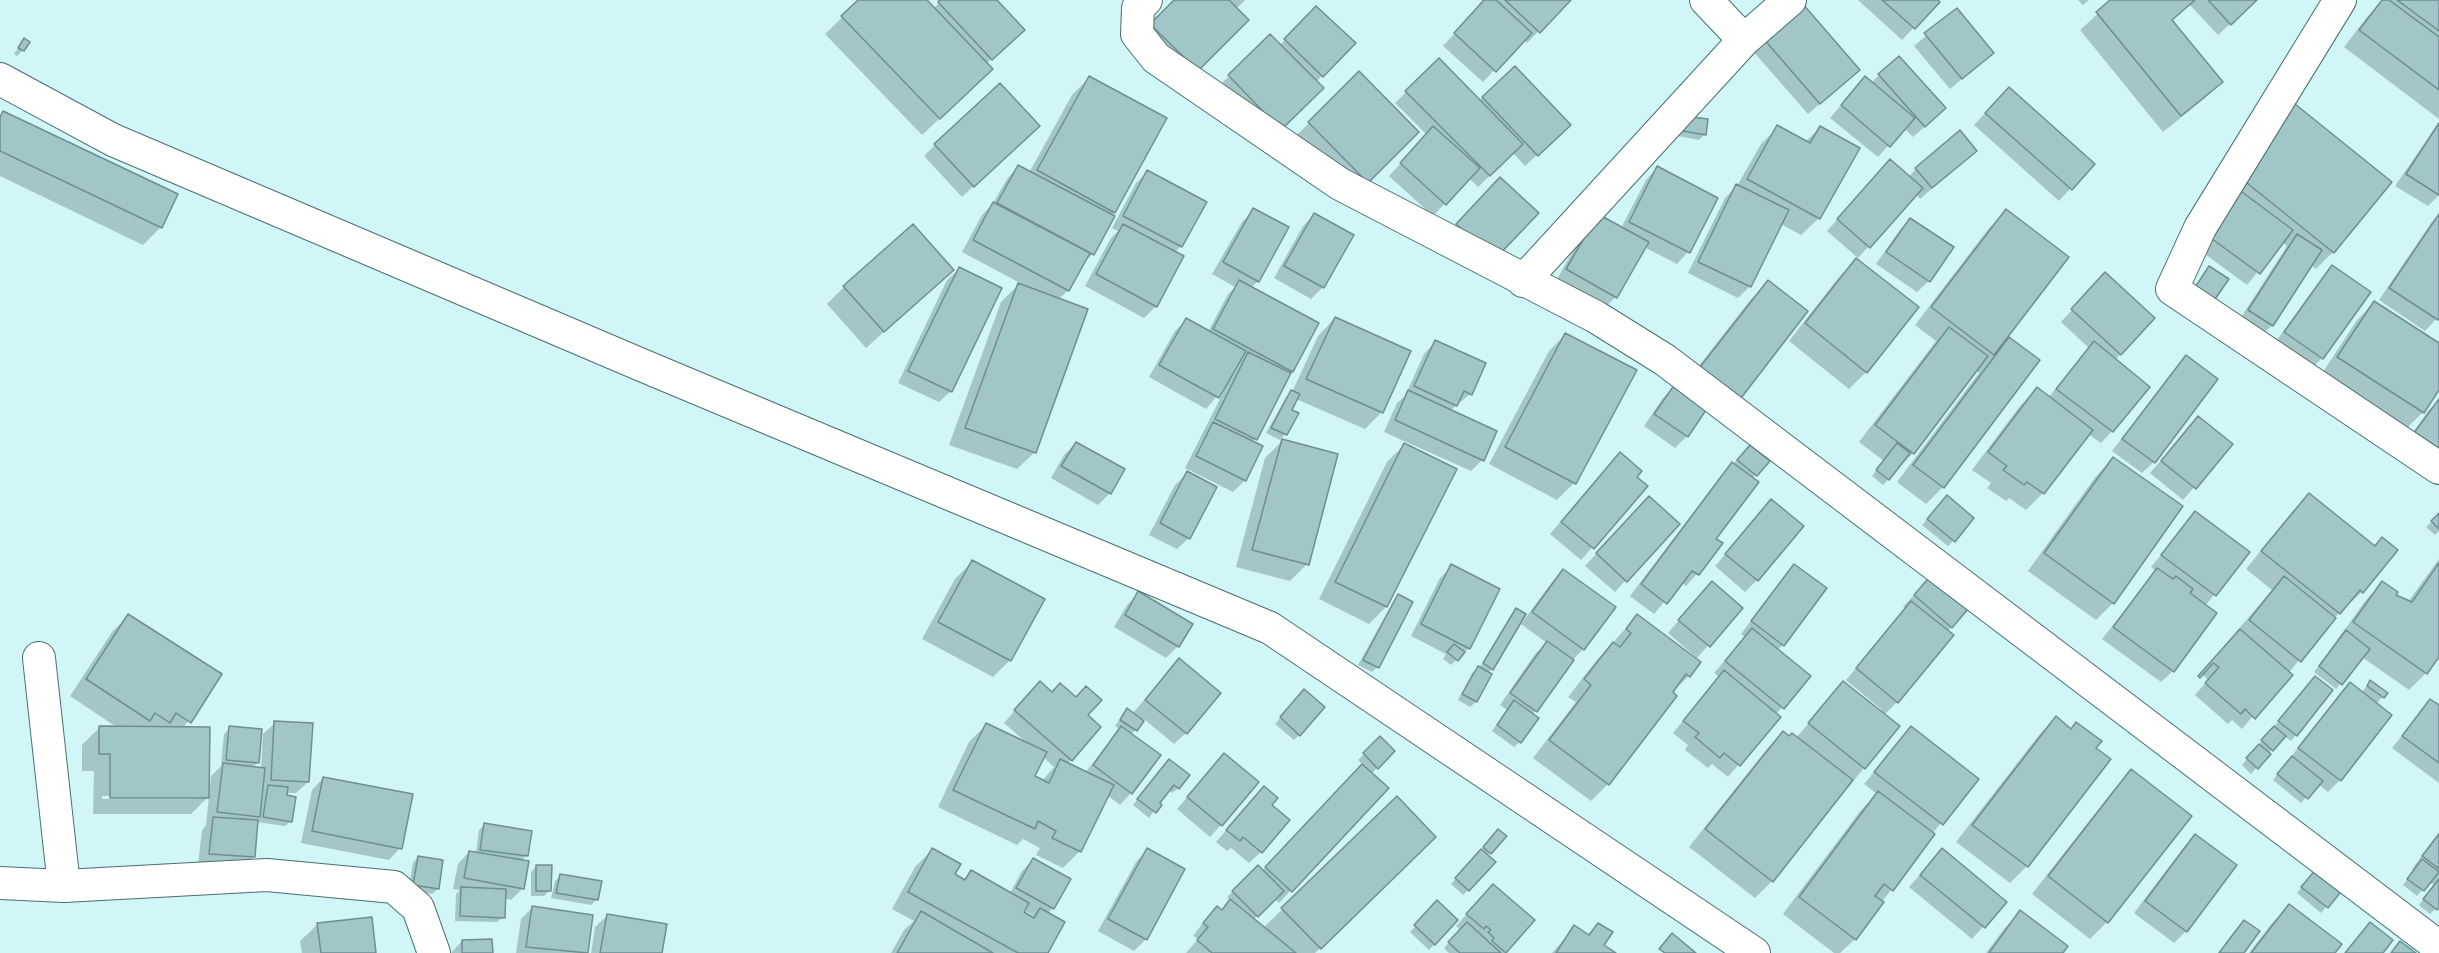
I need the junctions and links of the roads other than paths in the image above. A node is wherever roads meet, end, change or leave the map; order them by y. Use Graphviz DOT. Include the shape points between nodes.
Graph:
graph roads {
  1 [pos="1146,0"];
  2 [pos="1706,0"];
  3 [pos="1790,0"];
  4 [pos="2340,0"];
  5 [pos="1744,40"];
  6 [pos="0,79"];
  7 [pos="1523,281"];
  8 [pos="2439,468"];
  9 [pos="39,658"];
  10 [pos="0,883"];
  11 [pos="64,885"];
  12 [pos="2439,947"];
  13 [pos="434,953"];
  14 [pos="1754,953"];
  1 -- 7 [label="street" via="1138,8 1137,34 1156,58 1340,184"];
  2 -- 5 [label="street"];
  3 -- 5 [label="street"];
  4 -- 8 [label="street" via="2200,228 2172,289"];
  5 -- 7 [label="street"];
  6 -- 14 [label="street" via="113,140 1270,628"];
  7 -- 12 [label="street" via="1596,317 1665,360"];
  9 -- 11 [label="street"];
  10 -- 11 [label="street"];
  11 -- 13 [label="street" via="267,875 394,887 418,908"];
}
